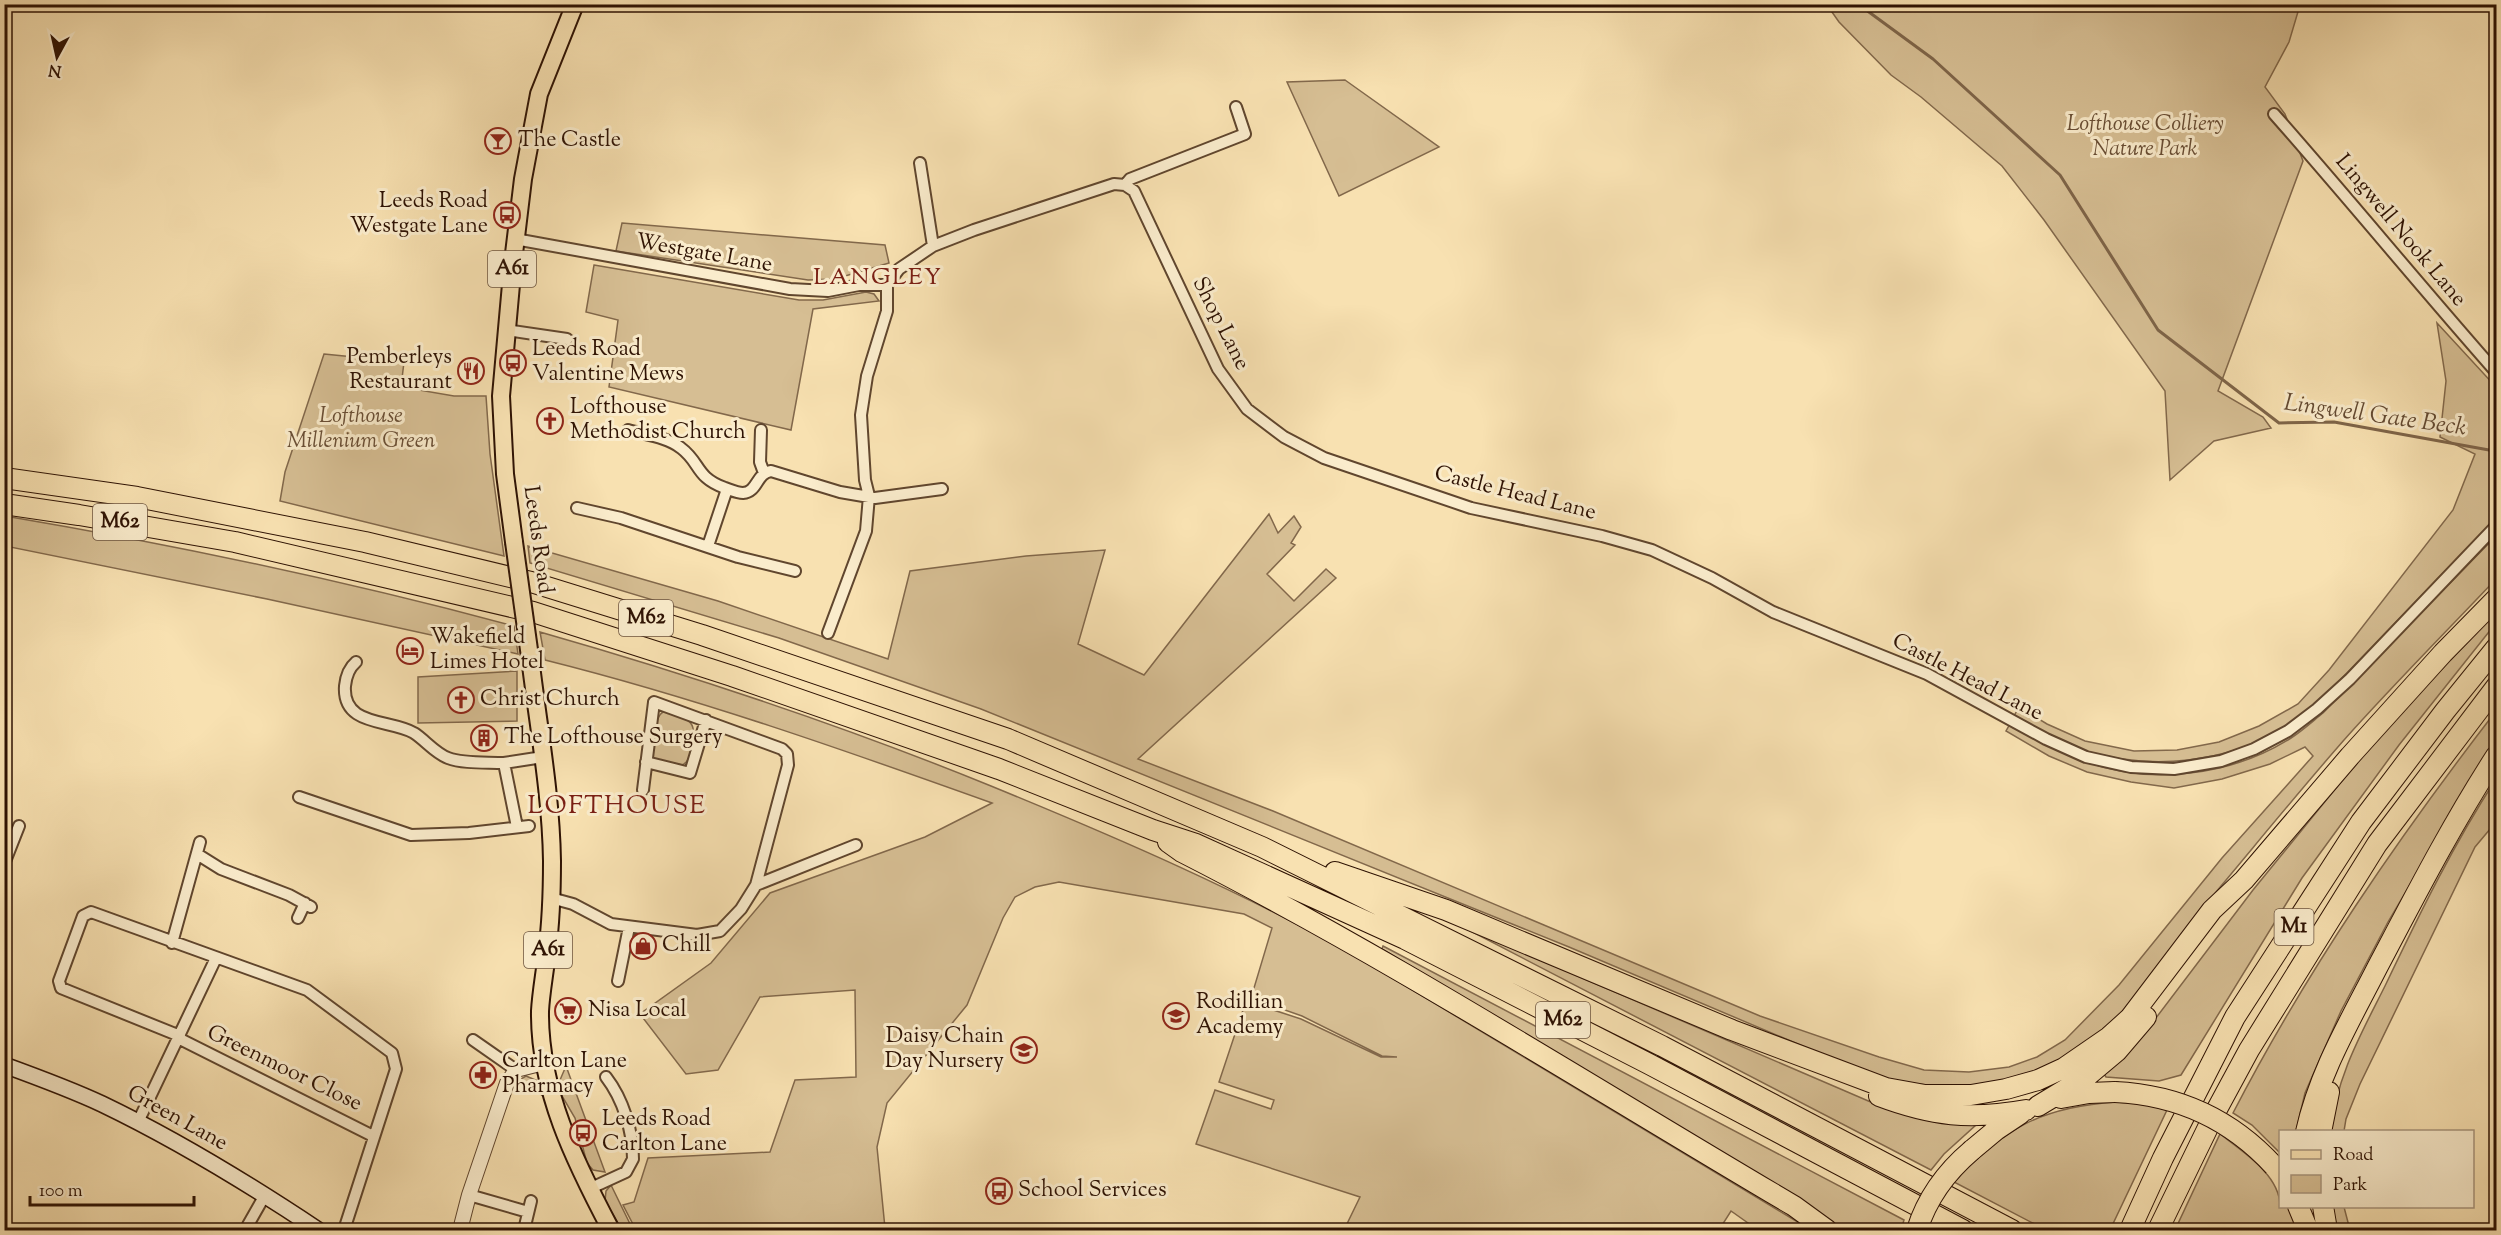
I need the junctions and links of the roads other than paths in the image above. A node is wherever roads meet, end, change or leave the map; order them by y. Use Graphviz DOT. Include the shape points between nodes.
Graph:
graph roads {
  1 [pos="575,4"];
  2 [pos="1236,107"];
  3 [pos="2274,114"];
  4 [pos="920,163"];
  5 [pos="1120,184"];
  6 [pos="515,239"];
  7 [pos="933,246"];
  8 [pos="887,285"];
  9 [pos="506,330"];
  10 [pos="567,339"];
  11 [pos="2496,372"];
  12 [pos="628,430"];
  13 [pos="761,430"];
  14 [pos="1324,458"];
  15 [pos="764,473"];
  16 [pos="4,478"];
  17 [pos="727,489"];
  18 [pos="942,489"];
  19 [pos="869,496"];
  20 [pos="4,504"];
  21 [pos="577,508"];
  22 [pos="2496,526"];
  23 [pos="708,546"];
  24 [pos="795,571"];
  25 [pos="2496,599"];
  26 [pos="828,633"];
  27 [pos="2496,648"];
  28 [pos="356,662"];
  29 [pos="2496,687"];
  30 [pos="706,720"];
  31 [pos="2496,756"];
  32 [pos="543,757"];
  33 [pos="646,762"];
  34 [pos="504,763"];
  35 [pos="643,790"];
  36 [pos="299,797"];
  37 [pos="19,826"];
  38 [pos="529,826"];
  39 [pos="517,828"];
  40 [pos="1153,830"];
  41 [pos="200,842"];
  42 [pos="856,845"];
  43 [pos="1262,847"];
  44 [pos="197,854"];
  45 [pos="4,864"];
  46 [pos="2244,880"];
  47 [pos="756,885"];
  48 [pos="551,898"];
  49 [pos="298,918"];
  50 [pos="629,927"];
  51 [pos="172,943"];
  52 [pos="216,958"];
  53 [pos="618,981"];
  54 [pos="1732,1030"];
  55 [pos="179,1037"];
  56 [pos="473,1040"];
  57 [pos="2334,1053"];
  58 [pos="544,1063"];
  59 [pos="4,1065"];
  60 [pos="516,1070"];
  61 [pos="606,1077"];
  62 [pos="2032,1108"];
  63 [pos="138,1122"];
  64 [pos="2306,1130"];
  65 [pos="2321,1130"];
  66 [pos="373,1136"];
  67 [pos="2277,1170"];
  68 [pos="589,1189"];
  69 [pos="266,1195"];
  70 [pos="469,1195"];
  71 [pos="2323,1208"];
  72 [pos="248,1225"];
  73 [pos="318,1230"];
  74 [pos="344,1230"];
  75 [pos="460,1230"];
  76 [pos="524,1230"];
  77 [pos="610,1230"];
  78 [pos="1827,1230"];
  79 [pos="1917,1230"];
  80 [pos="1963,1230"];
  81 [pos="2012,1230"];
  82 [pos="2130,1230"];
  83 [pos="2158,1230"];
  84 [pos="2327,1230"];
  1 -- 6 [label="main road, Leeds Road / A61" via="539,94"];
  2 -- 5 [label="street" via="1245,134"];
  3 -- 11 [label="street, Lingwell Nook Lane"];
  4 -- 7 [label="street"];
  5 -- 7 [label="street"];
  5 -- 14 [label="street, Shop Lane" via="1134,191 1218,369 1247,409 1284,437"];
  6 -- 8 [label="street, Westgate Lane" via="790,289 822,291"];
  6 -- 9 [label="main road, Leeds Road / A61"];
  7 -- 8 [label="street" via="899,268"];
  8 -- 19 [label="street" via="887,311 867,376 861,415"];
  9 -- 10 [label="street"];
  9 -- 32 [label="main road, Leeds Road / A61, bridge" via="501,396 505,474"];
  12 -- 17 [label="street" via="671,441 683,449 705,478"];
  13 -- 15 [label="street" via="760,462"];
  14 -- 22 [label="street, Castle Head Lane" via="1470,508 1652,550 1773,612 1927,674 2046,739 2086,757 2131,767 2174,769 2221,761 2288,731 2350,679"];
  15 -- 17 [label="street" via="749,492"];
  15 -- 19 [label="street" via="774,472 840,492"];
  16 -- 43 [label="highway, M62" via="171,504 365,542 531,582 702,635 1008,739"];
  17 -- 23 [label="street"];
  18 -- 19 [label="street" via="882,498"];
  19 -- 26 [label="street" via="866,531"];
  20 -- 40 [label="highway, M62" via="235,542 533,612 999,769"];
  21 -- 23 [label="street"];
  23 -- 24 [label="street"];
  25 -- 46 [label="highway" via="2350,756"];
  27 -- 82 [label="highway, M1" via="2361,822 2235,1017"];
  28 -- 34 [label="street" via="350,667 345,694 348,706 357,714 413,733 448,758"];
  29 -- 83 [label="highway, M1" via="2377,844 2255,1040"];
  30 -- 33 [label="street" via="690,772"];
  30 -- 33 [label="street" via="654,702"];
  30 -- 47 [label="street" via="782,749 788,758"];
  31 -- 57 [label="highway" via="2421,882"];
  32 -- 34 [label="street"];
  32 -- 48 [label="main road, Leeds Road / A61" via="550,814"];
  33 -- 35 [label="street"];
  34 -- 39 [label="street"];
  36 -- 39 [label="street" via="316,797 411,835"];
  37 -- 45 [label="street"];
  38 -- 39 [label="street"];
  40 -- 78 [label="highway" via="1182,852 1277,900 1455,1002 1794,1206"];
  40 -- 80 [label="highway, M62" via="1196,844 1405,939"];
  41 -- 44 [label="street"];
  42 -- 47 [label="street"];
  43 -- 54 [label="highway, M62" via="1446,910"];
  43 -- 81 [label="highway, M62" via="1662,1046"];
  44 -- 49 [label="street" via="245,880 308,905"];
  44 -- 51 [label="street"];
  46 -- 54 [label="highway" via="2212,910 2130,1018 2087,1054 2038,1080 1971,1095 1926,1095 1859,1079"];
  46 -- 62 [label="highway" via="2160,1001 2117,1051 2086,1077"];
  47 -- 50 [label="street" via="720,931 697,934"];
  48 -- 50 [label="street" via="573,904 611,924"];
  48 -- 58 [label="main road, Leeds Road / A61" via="540,1008"];
  50 -- 53 [label="street"];
  51 -- 52 [label="street"];
  51 -- 55 [label="street, Greenmoor Close" via="91,912 82,916 59,981 61,988"];
  52 -- 55 [label="street"];
  52 -- 66 [label="street" via="307,990 392,1053 396,1069"];
  54 -- 62 [label="highway" via="1828,1076 1922,1111 1973,1117"];
  55 -- 63 [label="street"];
  55 -- 66 [label="street, Greenmoor Close"];
  56 -- 60 [label="street"];
  57 -- 64 [label="highway"];
  57 -- 65 [label="highway"];
  58 -- 60 [label="street"];
  58 -- 68 [label="main road, Leeds Road / A61" via="560,1121"];
  59 -- 63 [label="main road, Green Lane"];
  60 -- 70 [label="street" via="507,1083"];
  61 -- 68 [label="street" via="618,1092 633,1159 626,1172"];
  62 -- 67 [label="highway, bridge" via="2067,1096 2115,1092 2151,1095 2199,1110 2239,1133"];
  62 -- 79 [label="highway, bridge" via="1996,1130 1953,1166 1938,1186"];
  63 -- 69 [label="main road, Green Lane"];
  66 -- 74 [label="street"];
  68 -- 77 [label="main road, Leeds Road / A61"];
  69 -- 72 [label="street"];
  69 -- 73 [label="main road, Green Lane"];
  70 -- 75 [label="street"];
  70 -- 76 [label="street" via="529,1206"];
  71 -- 84 [label="highway"];
}
